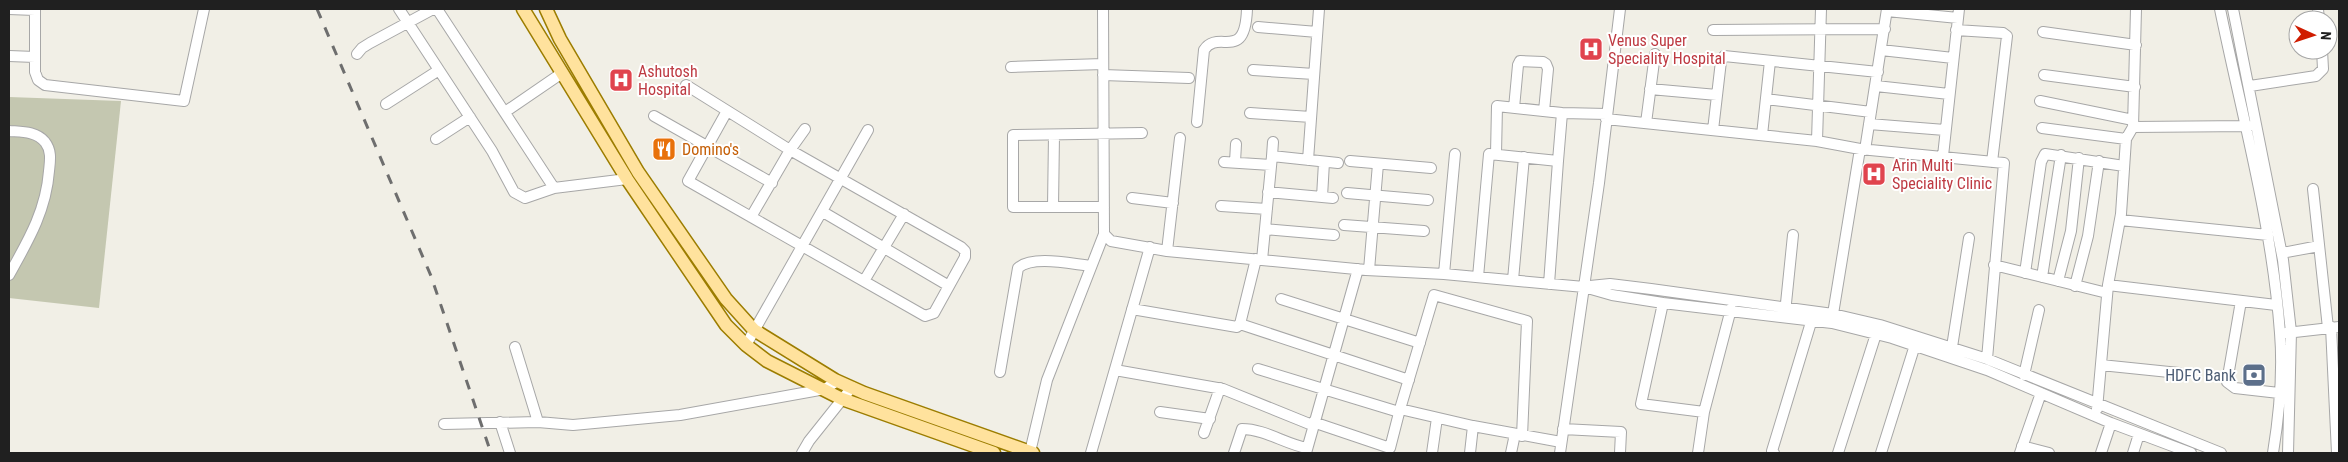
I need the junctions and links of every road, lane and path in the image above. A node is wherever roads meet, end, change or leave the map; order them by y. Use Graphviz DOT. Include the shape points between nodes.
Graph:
graph roads {
  1 [pos="9,9"];
  2 [pos="35,9"];
  3 [pos="204,9"];
  4 [pos="399,9"];
  5 [pos="433,9"];
  6 [pos="437,9"];
  7 [pos="523,9"];
  8 [pos="533,9"];
  9 [pos="546,9"];
  10 [pos="1103,9"];
  11 [pos="1248,9"];
  12 [pos="1319,9"];
  13 [pos="1620,9"];
  14 [pos="1821,9"];
  15 [pos="2136,9"];
  16 [pos="2220,9"];
  17 [pos="2233,9"];
  18 [pos="1887,10"];
  19 [pos="1958,13"];
  20 [pos="408,22"];
  21 [pos="533,24"];
  22 [pos="1258,27"];
  23 [pos="1821,28"];
  24 [pos="1885,28"];
  25 [pos="1713,30"];
  26 [pos="1956,30"];
  27 [pos="1317,32"];
  28 [pos="2043,32"];
  29 [pos="2136,45"];
  30 [pos="1881,50"];
  31 [pos="357,54"];
  32 [pos="1655,54"];
  33 [pos="9,56"];
  34 [pos="35,57"];
  35 [pos="1953,58"];
  36 [pos="2322,60"];
  37 [pos="1770,61"];
  38 [pos="1820,65"];
  39 [pos="1011,67"];
  40 [pos="439,70"];
  41 [pos="1103,70"];
  42 [pos="1253,70"];
  43 [pos="1878,72"];
  44 [pos="562,73"];
  45 [pos="1314,74"];
  46 [pos="2044,75"];
  47 [pos="1189,78"];
  48 [pos="686,85"];
  49 [pos="1876,86"];
  50 [pos="2250,86"];
  51 [pos="2135,87"];
  52 [pos="1650,89"];
  53 [pos="1717,94"];
  54 [pos="1949,94"];
  55 [pos="1766,99"];
  56 [pos="2040,101"];
  57 [pos="386,104"];
  58 [pos="1818,104"];
  59 [pos="1514,108"];
  60 [pos="727,111"];
  61 [pos="1544,111"];
  62 [pos="505,112"];
  63 [pos="1871,112"];
  64 [pos="1250,113"];
  65 [pos="1562,113"];
  66 [pos="654,116"];
  67 [pos="1606,116"];
  68 [pos="470,117"];
  69 [pos="1311,117"];
  70 [pos="1197,122"];
  71 [pos="1646,123"];
  72 [pos="2133,123"];
  73 [pos="1869,124"];
  74 [pos="2244,126"];
  75 [pos="2258,127"];
  76 [pos="2042,128"];
  77 [pos="805,129"];
  78 [pos="868,130"];
  79 [pos="1714,130"];
  80 [pos="1945,130"];
  81 [pos="9,131"];
  82 [pos="1142,133"];
  83 [pos="1104,134"];
  84 [pos="1054,135"];
  85 [pos="1762,135"];
  86 [pos="436,138"];
  87 [pos="1180,138"];
  88 [pos="2126,139"];
  89 [pos="1273,142"];
  90 [pos="1817,142"];
  91 [pos="1236,144"];
  92 [pos="707,146"];
  93 [pos="1862,149"];
  94 [pos="790,150"];
  95 [pos="1455,154"];
  96 [pos="1496,154"];
  97 [pos="2061,155"];
  98 [pos="1943,156"];
  99 [pos="1524,157"];
  100 [pos="2079,158"];
  101 [pos="1271,160"];
  102 [pos="1308,160"];
  103 [pos="1350,161"];
  104 [pos="1558,161"];
  105 [pos="2099,161"];
  106 [pos="1324,162"];
  107 [pos="1992,162"];
  108 [pos="1338,163"];
  109 [pos="1378,164"];
  110 [pos="2124,166"];
  111 [pos="1431,168"];
  112 [pos="842,178"];
  113 [pos="626,179"];
  114 [pos="772,182"];
  115 [pos="554,188"];
  116 [pos="2313,189"];
  117 [pos="1268,192"];
  118 [pos="1347,193"];
  119 [pos="1375,196"];
  120 [pos="1322,197"];
  121 [pos="1132,198"];
  122 [pos="1333,198"];
  123 [pos="1428,200"];
  124 [pos="1173,203"];
  125 [pos="1221,206"];
  126 [pos="1053,207"];
  127 [pos="1104,207"];
  128 [pos="1267,209"];
  129 [pos="823,212"];
  130 [pos="904,214"];
  131 [pos="752,217"];
  132 [pos="2120,220"];
  133 [pos="1344,225"];
  134 [pos="1372,228"];
  135 [pos="1265,229"];
  136 [pos="1424,231"];
  137 [pos="1104,234"];
  138 [pos="1793,234"];
  139 [pos="2268,234"];
  140 [pos="1334,235"];
  141 [pos="1969,238"];
  142 [pos="801,245"];
  143 [pos="2319,246"];
  144 [pos="1150,247"];
  145 [pos="884,248"];
  146 [pos="1168,251"];
  147 [pos="2282,253"];
  148 [pos="1259,260"];
  149 [pos="1994,265"];
  150 [pos="1091,266"];
  151 [pos="1363,270"];
  152 [pos="2025,273"];
  153 [pos="1444,274"];
  154 [pos="9,275"];
  155 [pos="1478,277"];
  156 [pos="2042,277"];
  157 [pos="1513,280"];
  158 [pos="864,281"];
  159 [pos="2058,281"];
  160 [pos="1549,284"];
  161 [pos="949,286"];
  162 [pos="2076,286"];
  163 [pos="1584,287"];
  164 [pos="2107,289"];
  165 [pos="1281,299"];
  166 [pos="2241,301"];
  167 [pos="1663,303"];
  168 [pos="2276,305"];
  169 [pos="1132,309"];
  170 [pos="1731,309"];
  171 [pos="2039,310"];
  172 [pos="1785,312"];
  173 [pos="1833,314"];
  174 [pos="1344,319"];
  175 [pos="1812,319"];
  176 [pos="1240,324"];
  177 [pos="2333,327"];
  178 [pos="754,330"];
  179 [pos="2291,332"];
  180 [pos="2280,333"];
  181 [pos="1876,334"];
  182 [pos="1420,343"];
  183 [pos="746,345"];
  184 [pos="1915,346"];
  185 [pos="515,347"];
  186 [pos="1952,347"];
  187 [pos="1333,354"];
  188 [pos="1987,359"];
  189 [pos="2101,365"];
  190 [pos="1258,368"];
  191 [pos="1114,370"];
  192 [pos="1000,372"];
  193 [pos="2179,373"];
  194 [pos="2024,375"];
  195 [pos="2336,375"];
  196 [pos="1409,380"];
  197 [pos="837,381"];
  198 [pos="852,387"];
  199 [pos="1220,388"];
  200 [pos="825,389"];
  201 [pos="1323,389"];
  202 [pos="2041,393"];
  203 [pos="2278,394"];
  204 [pos="842,399"];
  205 [pos="2097,404"];
  206 [pos="1399,410"];
  207 [pos="1160,412"];
  208 [pos="1704,412"];
  209 [pos="2096,416"];
  210 [pos="1437,418"];
  211 [pos="1210,419"];
  212 [pos="500,422"];
  213 [pos="538,422"];
  214 [pos="1313,423"];
  215 [pos="2110,423"];
  216 [pos="444,424"];
  217 [pos="2337,425"];
  218 [pos="1472,426"];
  219 [pos="1563,429"];
  220 [pos="1204,433"];
  221 [pos="2139,434"];
  222 [pos="1518,435"];
  223 [pos="1561,442"];
  224 [pos="1306,450"];
  225 [pos="1389,450"];
  226 [pos="2021,450"];
  227 [pos="2173,450"];
  228 [pos="510,453"];
  229 [pos="802,453"];
  230 [pos="994,453"];
  231 [pos="1031,453"];
  232 [pos="1090,453"];
  233 [pos="1234,453"];
  234 [pos="1432,453"];
  235 [pos="1470,453"];
  236 [pos="1511,453"];
  237 [pos="1560,453"];
  238 [pos="1620,453"];
  239 [pos="1698,453"];
  240 [pos="1774,453"];
  241 [pos="1838,453"];
  242 [pos="1881,453"];
  243 [pos="2049,453"];
  244 [pos="2101,453"];
  245 [pos="2133,453"];
  246 [pos="2191,453"];
  247 [pos="2221,453"];
  248 [pos="2273,453"];
  249 [pos="2288,453"];
  250 [pos="2337,453"];
  1 -- 2 [label="street"];
  2 -- 34 [label="street"];
  3 -- 34 [label="street" via="184,101 46,85 38,80"];
  4 -- 20 [label="street"];
  5 -- 20 [label="street"];
  6 -- 62 [label="street"];
  7 -- 21 [label="main road"];
  8 -- 21 [label="main road"];
  9 -- 178 [label="main road" via="560,39 638,172 726,298"];
  10 -- 41 [label="street"];
  11 -- 70 [label="street" via="1246,28 1241,38 1211,44 1204,50"];
  12 -- 27 [label="street"];
  13 -- 67 [label="street"];
  14 -- 23 [label="street"];
  15 -- 29 [label="street"];
  16 -- 74 [label="street"];
  17 -- 50 [label="street"];
  18 -- 19 [label="street"];
  18 -- 24 [label="street"];
  19 -- 26 [label="street"];
  20 -- 31 [label="street"];
  20 -- 40 [label="street"];
  21 -- 44 [label="main road"];
  22 -- 27 [label="street"];
  23 -- 24 [label="street"];
  23 -- 25 [label="street"];
  23 -- 38 [label="street"];
  24 -- 30 [label="street"];
  26 -- 35 [label="street"];
  26 -- 107 [label="street" via="2003,33 2007,36"];
  27 -- 45 [label="street"];
  28 -- 29 [label="street"];
  29 -- 51 [label="street"];
  30 -- 35 [label="street"];
  30 -- 43 [label="street"];
  32 -- 52 [label="street"];
  33 -- 34 [label="street"];
  35 -- 54 [label="street"];
  36 -- 50 [label="street" via="2322,69 2316,76"];
  37 -- 38 [label="street"];
  37 -- 53 [label="street" via="1722,58"];
  37 -- 55 [label="street"];
  38 -- 43 [label="street"];
  38 -- 58 [label="street"];
  39 -- 41 [label="street"];
  40 -- 57 [label="street"];
  40 -- 68 [label="street"];
  41 -- 47 [label="street"];
  41 -- 83 [label="street"];
  42 -- 45 [label="street"];
  43 -- 49 [label="street"];
  44 -- 62 [label="street"];
  44 -- 113 [label="main road"];
  45 -- 69 [label="street"];
  46 -- 51 [label="street"];
  48 -- 60 [label="street"];
  49 -- 54 [label="street"];
  49 -- 63 [label="street"];
  50 -- 75 [label="street"];
  51 -- 72 [label="street"];
  52 -- 53 [label="street"];
  52 -- 71 [label="street"];
  53 -- 79 [label="street"];
  54 -- 80 [label="street"];
  55 -- 58 [label="street"];
  55 -- 85 [label="street"];
  56 -- 72 [label="street"];
  58 -- 63 [label="street"];
  58 -- 90 [label="street"];
  59 -- 61 [label="street"];
  59 -- 61 [label="street" via="1518,65 1524,60 1543,62 1548,69"];
  59 -- 96 [label="street" via="1497,106"];
  60 -- 92 [label="street"];
  60 -- 94 [label="street"];
  61 -- 65 [label="street"];
  62 -- 115 [label="street"];
  63 -- 73 [label="street"];
  64 -- 69 [label="street"];
  65 -- 67 [label="street"];
  65 -- 104 [label="street"];
  66 -- 92 [label="street"];
  67 -- 71 [label="street"];
  67 -- 163 [label="street"];
  68 -- 86 [label="street"];
  68 -- 115 [label="street" via="514,192 525,198"];
  69 -- 102 [label="street"];
  71 -- 79 [label="street"];
  72 -- 74 [label="street"];
  72 -- 88 [label="street"];
  73 -- 80 [label="street"];
  73 -- 93 [label="street"];
  74 -- 75 [label="street"];
  74 -- 139 [label="street"];
  75 -- 147 [label="street"];
  76 -- 88 [label="street"];
  77 -- 94 [label="street"];
  78 -- 112 [label="street"];
  79 -- 85 [label="street"];
  80 -- 98 [label="street"];
  81 -- 154 [label="street" via="32,133 45,141 51,153 43,208"];
  82 -- 83 [label="street"];
  83 -- 84 [label="street"];
  83 -- 127 [label="street"];
  84 -- 126 [label="street"];
  84 -- 126 [label="street" via="1013,135 1013,207"];
  85 -- 90 [label="street"];
  87 -- 124 [label="street"];
  88 -- 110 [label="street"];
  89 -- 101 [label="street"];
  90 -- 93 [label="street"];
  91 -- 101 [label="street" via="1230,162"];
  92 -- 114 [label="street"];
  92 -- 131 [label="street" via="688,181"];
  93 -- 98 [label="street"];
  93 -- 173 [label="street"];
  94 -- 112 [label="street"];
  94 -- 114 [label="street"];
  95 -- 153 [label="street"];
  96 -- 99 [label="street"];
  96 -- 155 [label="street" via="1488,154"];
  97 -- 100 [label="street"];
  97 -- 152 [label="street" via="2049,153 2042,157"];
  97 -- 156 [label="street"];
  98 -- 107 [label="street"];
  99 -- 104 [label="street"];
  99 -- 157 [label="street"];
  100 -- 105 [label="street"];
  100 -- 159 [label="street" via="2071,231"];
  101 -- 102 [label="street"];
  101 -- 117 [label="street"];
  102 -- 106 [label="street"];
  103 -- 109 [label="street"];
  104 -- 160 [label="street"];
  105 -- 110 [label="street"];
  105 -- 162 [label="street" via="2088,236"];
  106 -- 108 [label="street"];
  106 -- 120 [label="street"];
  107 -- 149 [label="street" via="2004,163"];
  109 -- 111 [label="street"];
  109 -- 119 [label="street"];
  110 -- 132 [label="street"];
  112 -- 129 [label="street"];
  112 -- 130 [label="street"];
  113 -- 115 [label="street"];
  113 -- 183 [label="main road" via="726,325"];
  114 -- 131 [label="street"];
  116 -- 143 [label="street"];
  117 -- 120 [label="street"];
  117 -- 128 [label="street"];
  118 -- 119 [label="street"];
  119 -- 123 [label="street"];
  119 -- 134 [label="street"];
  120 -- 122 [label="street"];
  121 -- 124 [label="street"];
  124 -- 146 [label="street"];
  125 -- 128 [label="street"];
  126 -- 127 [label="street"];
  127 -- 137 [label="street"];
  128 -- 135 [label="street"];
  129 -- 142 [label="street"];
  129 -- 145 [label="street"];
  130 -- 145 [label="street"];
  130 -- 161 [label="street" via="965,251"];
  131 -- 142 [label="street"];
  132 -- 139 [label="street"];
  132 -- 164 [label="street"];
  133 -- 134 [label="street"];
  134 -- 136 [label="street"];
  134 -- 151 [label="street"];
  135 -- 140 [label="street"];
  135 -- 148 [label="street"];
  137 -- 144 [label="street" via="1111,241"];
  137 -- 150 [label="street"];
  138 -- 172 [label="street"];
  139 -- 168 [label="street"];
  141 -- 186 [label="street"];
  142 -- 158 [label="street"];
  142 -- 178 [label="street"];
  143 -- 147 [label="street"];
  143 -- 177 [label="street"];
  144 -- 146 [label="street"];
  144 -- 169 [label="street"];
  145 -- 158 [label="street"];
  145 -- 161 [label="street"];
  146 -- 148 [label="street"];
  147 -- 179 [label="street"];
  148 -- 151 [label="street"];
  148 -- 176 [label="street"];
  149 -- 152 [label="street"];
  149 -- 188 [label="street"];
  150 -- 192 [label="street" via="1035,261 1018,268"];
  150 -- 231 [label="street" via="1047,380"];
  151 -- 153 [label="street"];
  151 -- 174 [label="street"];
  152 -- 156 [label="street"];
  153 -- 155 [label="street"];
  155 -- 157 [label="street"];
  156 -- 159 [label="street"];
  157 -- 160 [label="street"];
  158 -- 161 [label="street" via="925,316 934,313"];
  159 -- 162 [label="street"];
  160 -- 163 [label="street"];
  162 -- 164 [label="street"];
  163 -- 167 [label="street"];
  163 -- 172 [label="street" via="1610,284"];
  163 -- 219 [label="street"];
  164 -- 166 [label="street"];
  164 -- 189 [label="street"];
  165 -- 174 [label="street"];
  166 -- 168 [label="street"];
  166 -- 203 [label="street" via="2227,382 2235,388"];
  167 -- 170 [label="street"];
  167 -- 208 [label="street" via="1641,404"];
  168 -- 180 [label="street"];
  169 -- 176 [label="street" via="1233,327"];
  169 -- 191 [label="street"];
  170 -- 172 [label="street"];
  170 -- 208 [label="street" via="1715,381"];
  171 -- 194 [label="street"];
  172 -- 173 [label="street"];
  172 -- 175 [label="street"];
  173 -- 186 [label="street"];
  174 -- 182 [label="street"];
  174 -- 187 [label="street"];
  175 -- 181 [label="street"];
  175 -- 240 [label="street"];
  176 -- 187 [label="street"];
  177 -- 179 [label="street"];
  177 -- 195 [label="street"];
  178 -- 183 [label="street"];
  178 -- 197 [label="main road"];
  179 -- 180 [label="street"];
  179 -- 249 [label="street"];
  180 -- 203 [label="street"];
  181 -- 184 [label="street"];
  181 -- 241 [label="street"];
  182 -- 196 [label="street"];
  182 -- 222 [label="street" via="1434,295 1527,321"];
  183 -- 200 [label="main road" via="767,361"];
  184 -- 202 [label="street"];
  184 -- 242 [label="street"];
  185 -- 213 [label="street"];
  186 -- 188 [label="street"];
  187 -- 196 [label="street"];
  187 -- 201 [label="street"];
  188 -- 194 [label="street"];
  189 -- 193 [label="street"];
  189 -- 205 [label="street"];
  190 -- 201 [label="street"];
  191 -- 199 [label="street"];
  191 -- 232 [label="street"];
  194 -- 205 [label="street"];
  195 -- 217 [label="street"];
  196 -- 206 [label="street"];
  197 -- 198 [label="main road"];
  197 -- 200 [label="street"];
  198 -- 204 [label="street"];
  198 -- 231 [label="main road"];
  199 -- 211 [label="street"];
  199 -- 214 [label="street"];
  200 -- 204 [label="main road"];
  200 -- 213 [label="street" via="680,415 574,425"];
  201 -- 206 [label="street"];
  201 -- 214 [label="street"];
  202 -- 209 [label="street"];
  202 -- 226 [label="street"];
  203 -- 248 [label="street" via="2279,413"];
  204 -- 229 [label="street"];
  204 -- 230 [label="main road"];
  205 -- 209 [label="street"];
  205 -- 247 [label="street"];
  206 -- 210 [label="street"];
  206 -- 225 [label="street"];
  207 -- 211 [label="street"];
  208 -- 239 [label="street"];
  209 -- 215 [label="street"];
  210 -- 218 [label="street"];
  210 -- 234 [label="street"];
  211 -- 220 [label="street"];
  212 -- 213 [label="street"];
  212 -- 216 [label="street"];
  212 -- 228 [label="street"];
  214 -- 224 [label="street"];
  214 -- 225 [label="street"];
  215 -- 221 [label="street"];
  215 -- 244 [label="street"];
  217 -- 250 [label="street"];
  218 -- 222 [label="street"];
  218 -- 235 [label="street"];
  219 -- 223 [label="street"];
  219 -- 238 [label="street" via="1621,432"];
  221 -- 227 [label="street"];
  221 -- 245 [label="street"];
  222 -- 223 [label="street"];
  222 -- 236 [label="street"];
  223 -- 237 [label="street"];
  224 -- 233 [label="street" via="1254,430 1242,429"];
  226 -- 243 [label="street"];
  227 -- 246 [label="street"];
}
